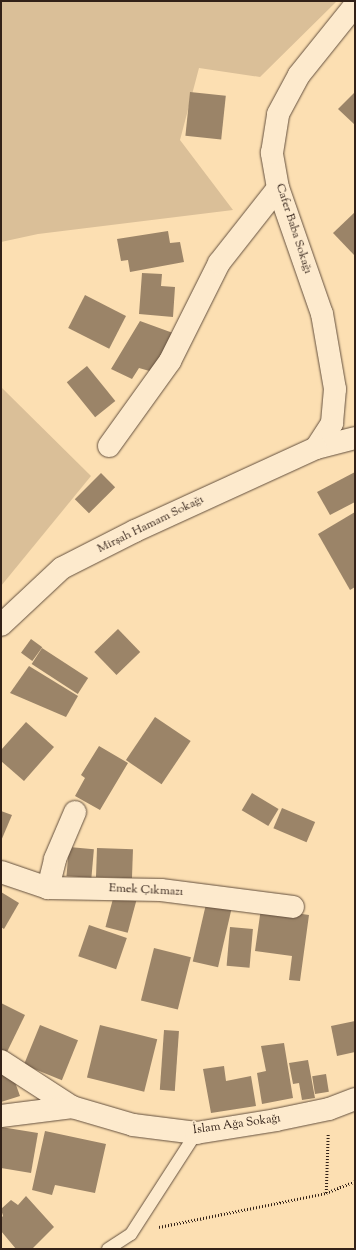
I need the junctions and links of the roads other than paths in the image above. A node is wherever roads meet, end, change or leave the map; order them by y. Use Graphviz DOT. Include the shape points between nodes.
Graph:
graph roads {
  1 [pos="355,5"];
  2 [pos="278,188"];
  3 [pos="355,438"];
  4 [pos="109,446"];
  5 [pos="316,448"];
  6 [pos="1,625"];
  7 [pos="75,812"];
  8 [pos="1,872"];
  9 [pos="48,888"];
  10 [pos="293,907"];
  11 [pos="1,1062"];
  12 [pos="355,1099"];
  13 [pos="72,1107"];
  14 [pos="1,1116"];
  15 [pos="196,1133"];
  16 [pos="108,1249"];
  1 -- 2 [label="street, Cafer Baba Sokağı" via="299,75 278,114 272,153"];
  2 -- 4 [label="street" via="219,263 170,361"];
  2 -- 5 [label="street, Cafer Baba Sokağı" via="322,314 335,389 332,423"];
  3 -- 5 [label="street, Mirşah Hamam Sokağı"];
  5 -- 6 [label="street, Mirşah Hamam Sokağı" via="62,568"];
  7 -- 9 [label="street" via="55,859"];
  8 -- 9 [label="street, Emek Çıkmazı"];
  9 -- 10 [label="street, Emek Çıkmazı" via="161,890"];
  11 -- 13 [label="street"];
  12 -- 15 [label="street, İslam Ağa Sokağı" via="329,1109"];
  13 -- 14 [label="street"];
  13 -- 15 [label="street, İslam Ağa Sokağı" via="133,1125"];
  15 -- 16 [label="lane" via="131,1234"];
}
